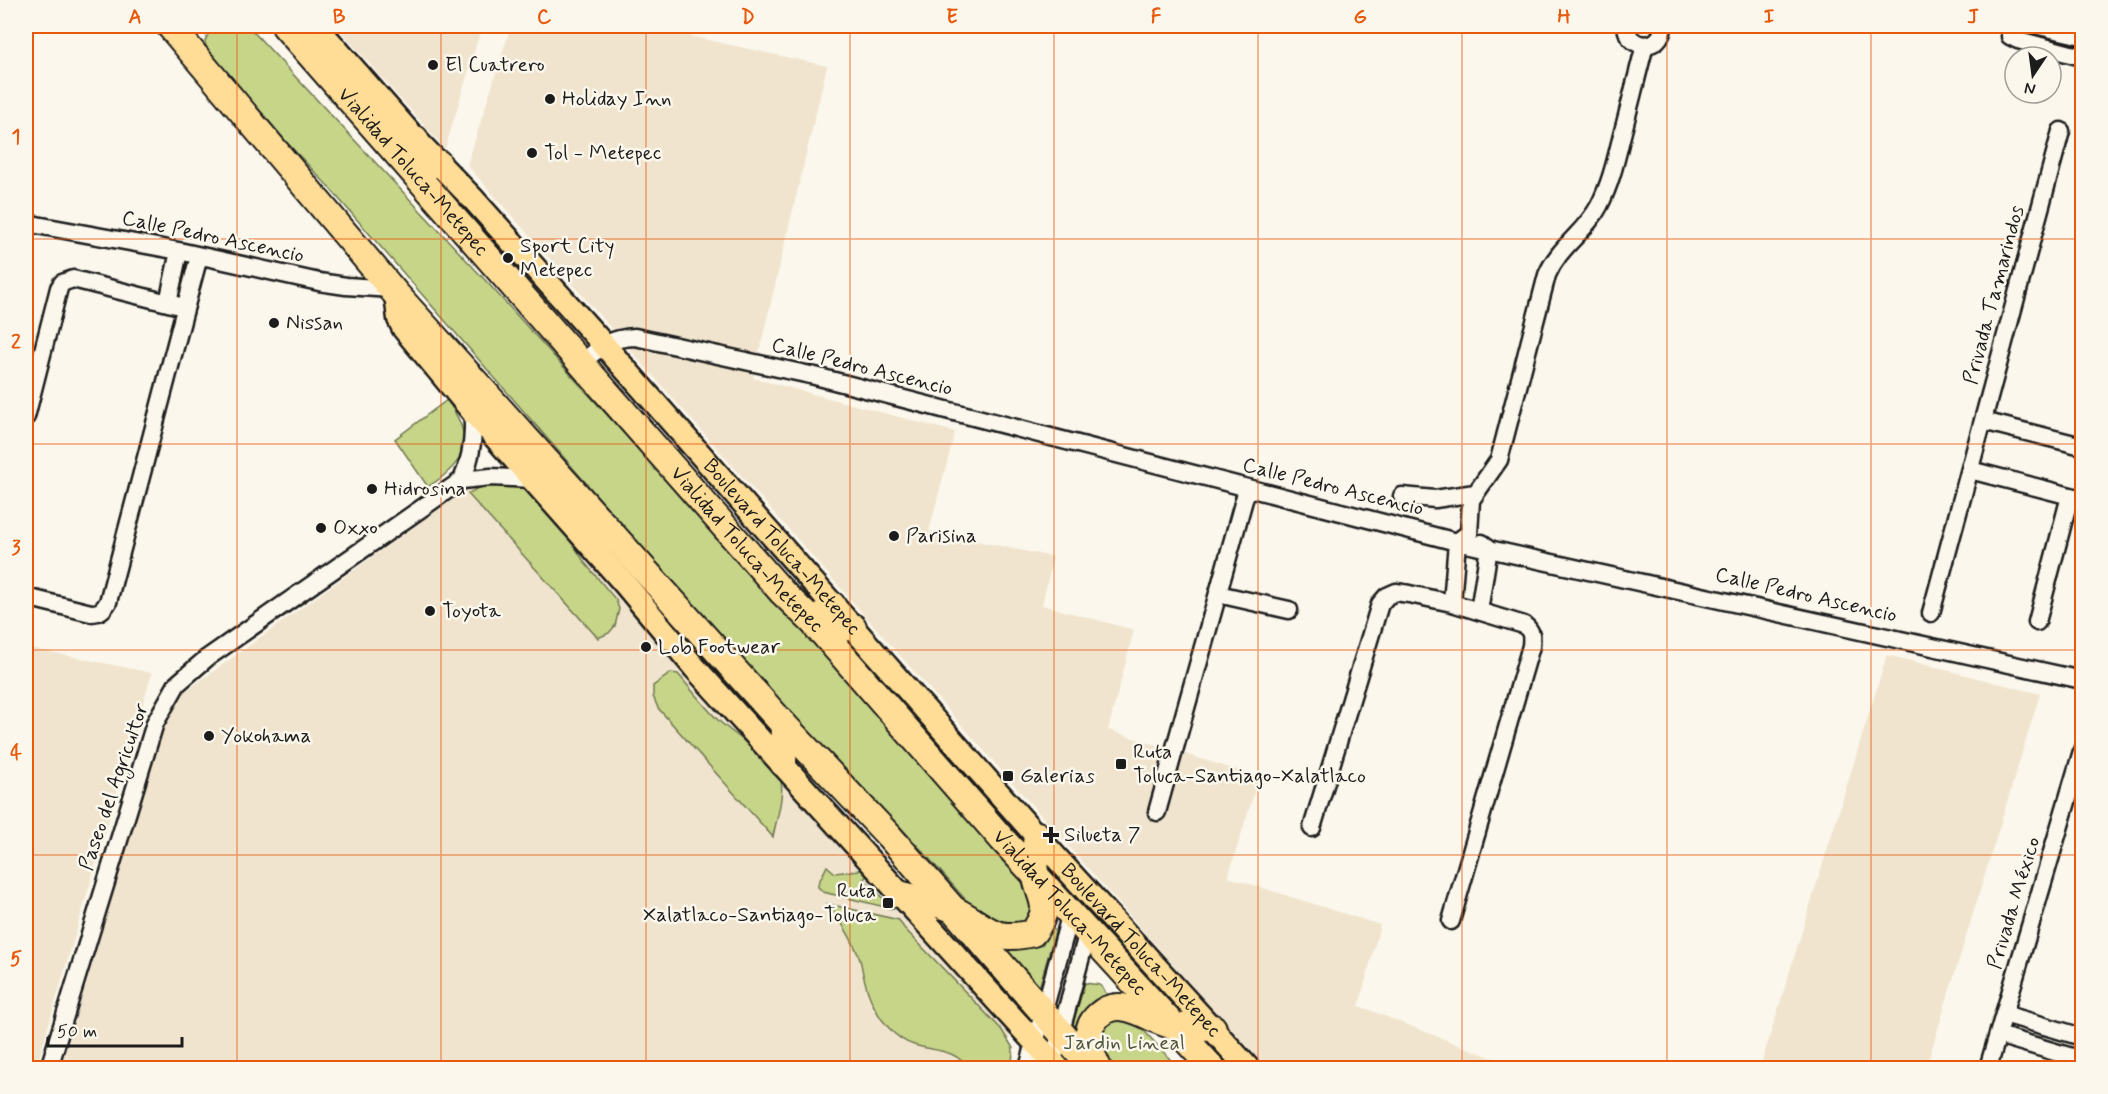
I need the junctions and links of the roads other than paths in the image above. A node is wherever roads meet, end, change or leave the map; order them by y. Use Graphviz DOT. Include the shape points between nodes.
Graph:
graph roads {
  1 [pos="170,26"];
  2 [pos="285,26"];
  3 [pos="316,26"];
  4 [pos="1626,26"];
  5 [pos="1663,26"];
  6 [pos="2010,26"];
  7 [pos="2039,26"];
  8 [pos="2082,36"];
  9 [pos="1645,45"];
  10 [pos="2082,57"];
  11 [pos="2061,131"];
  12 [pos="415,139"];
  13 [pos="438,163"];
  14 [pos="410,167"];
  15 [pos="26,223"];
  16 [pos="179,251"];
  17 [pos="199,256"];
  18 [pos="394,292"];
  19 [pos="176,305"];
  20 [pos="604,345"];
  21 [pos="581,363"];
  22 [pos="472,411"];
  23 [pos="26,417"];
  24 [pos="1983,421"];
  25 [pos="2082,446"];
  26 [pos="1970,470"];
  27 [pos="462,480"];
  28 [pos="532,480"];
  29 [pos="1246,489"];
  30 [pos="1475,493"];
  31 [pos="1402,496"];
  32 [pos="2076,498"];
  33 [pos="1463,538"];
  34 [pos="1489,548"];
  35 [pos="1218,594"];
  36 [pos="26,597"];
  37 [pos="1452,603"];
  38 [pos="832,605"];
  39 [pos="1288,610"];
  40 [pos="1479,611"];
  41 [pos="1931,613"];
  42 [pos="2037,622"];
  43 [pos="817,627"];
  44 [pos="853,627"];
  45 [pos="2082,680"];
  46 [pos="784,725"];
  47 [pos="2082,751"];
  48 [pos="783,763"];
  49 [pos="1157,812"];
  50 [pos="1312,828"];
  51 [pos="1035,833"];
  52 [pos="889,836"];
  53 [pos="1002,838"];
  54 [pos="1035,872"];
  55 [pos="899,894"];
  56 [pos="953,910"];
  57 [pos="1451,921"];
  58 [pos="1079,922"];
  59 [pos="989,932"];
  60 [pos="1044,1014"];
  61 [pos="2004,1014"];
  62 [pos="1174,1026"];
  63 [pos="1214,1029"];
  64 [pos="1062,1034"];
  65 [pos="1998,1035"];
  66 [pos="2082,1037"];
  67 [pos="1035,1043"];
  68 [pos="2082,1060"];
  69 [pos="1207,1063"];
  70 [pos="1054,1066"];
  71 [pos="49,1068"];
  72 [pos="1028,1068"];
  73 [pos="1092,1068"];
  74 [pos="1098,1068"];
  75 [pos="1248,1068"];
  76 [pos="1988,1068"];
  1 -- 18 [label="highway"];
  2 -- 14 [label="highway, Vialidad Toluca-Metepec"];
  3 -- 12 [label="main road, Boulevard Toluca-Metepec"];
  4 -- 9 [label="street" via="1633,42"];
  5 -- 9 [label="street" via="1657,41"];
  6 -- 10 [label="street" via="2010,36 2018,40"];
  7 -- 8 [label="street"];
  9 -- 30 [label="street" via="1610,182 1587,225 1553,260 1499,460"];
  11 -- 24 [label="street, Privada Tamarindos"];
  12 -- 13 [label="main road, Boulevard Toluca-Metepec"];
  12 -- 14 [label="highway"];
  13 -- 14 [label="highway"];
  13 -- 20 [label="main road, Boulevard Toluca-Metepec"];
  14 -- 21 [label="highway, Vialidad Toluca-Metepec"];
  15 -- 16 [label="street, Calle Pedro Ascencio"];
  16 -- 17 [label="street, Calle Pedro Ascencio"];
  16 -- 19 [label="street"];
  17 -- 18 [label="street, Calle Pedro Ascencio" via="337,285"];
  17 -- 19 [label="street"];
  18 -- 22 [label="main road" via="404,330"];
  18 -- 46 [label="highway"];
  19 -- 23 [label="street" via="72,279 62,283"];
  19 -- 36 [label="street" via="108,602 99,613 91,613"];
  20 -- 21 [label="street, Calle Pedro Ascencio"];
  20 -- 29 [label="street, Calle Pedro Ascencio" via="618,338 635,337 815,376"];
  20 -- 38 [label="main road, Boulevard Toluca-Metepec"];
  21 -- 43 [label="highway, Vialidad Toluca-Metepec"];
  22 -- 27 [label="street" via="473,440"];
  22 -- 28 [label="main road"];
  24 -- 25 [label="street"];
  24 -- 26 [label="street, Privada Tamarindos"];
  26 -- 32 [label="street"];
  26 -- 41 [label="street, Privada Tamarindos"];
  27 -- 28 [label="street, Paseo del Agricultor"];
  27 -- 71 [label="street, Paseo del Agricultor" via="207,658 177,684 155,723"];
  28 -- 48 [label="main road"];
  29 -- 33 [label="street, Calle Pedro Ascencio"];
  29 -- 35 [label="street"];
  30 -- 31 [label="street" via="1435,499"];
  30 -- 33 [label="street"];
  32 -- 42 [label="street"];
  33 -- 34 [label="street, Calle Pedro Ascencio"];
  33 -- 37 [label="street"];
  34 -- 40 [label="street"];
  34 -- 45 [label="street, Calle Pedro Ascencio"];
  35 -- 39 [label="street"];
  35 -- 49 [label="street"];
  37 -- 40 [label="street"];
  37 -- 50 [label="street" via="1396,592 1380,604"];
  38 -- 43 [label="highway"];
  38 -- 44 [label="main road, Boulevard Toluca-Metepec"];
  40 -- 57 [label="street" via="1524,625 1532,636"];
  43 -- 44 [label="highway"];
  43 -- 53 [label="highway, Vialidad Toluca-Metepec"];
  44 -- 51 [label="main road, Boulevard Toluca-Metepec"];
  46 -- 48 [label="highway"];
  46 -- 52 [label="highway"];
  47 -- 61 [label="street, Privada México"];
  48 -- 55 [label="main road"];
  51 -- 53 [label="highway"];
  51 -- 54 [label="highway"];
  51 -- 63 [label="main road, Boulevard Toluca-Metepec"];
  52 -- 56 [label="highway"];
  52 -- 59 [label="highway" via="931,870"];
  53 -- 54 [label="highway, Vialidad Toluca-Metepec"];
  54 -- 58 [label="highway, Vialidad Toluca-Metepec"];
  54 -- 59 [label="highway" via="1044,909 1038,927 1033,933 1017,937 1005,938"];
  55 -- 56 [label="highway"];
  55 -- 67 [label="main road"];
  56 -- 59 [label="highway"];
  56 -- 60 [label="highway"];
  58 -- 60 [label="street"];
  58 -- 62 [label="highway, Vialidad Toluca-Metepec"];
  58 -- 64 [label="street"];
  60 -- 64 [label="highway"];
  60 -- 67 [label="street"];
  61 -- 65 [label="street, Privada México"];
  61 -- 66 [label="street"];
  62 -- 63 [label="highway"];
  62 -- 69 [label="highway, Vialidad Toluca-Metepec"];
  62 -- 74 [label="highway" via="1127,1008 1112,1007 1099,1013 1089,1032 1088,1044"];
  63 -- 69 [label="highway"];
  63 -- 75 [label="main road, Boulevard Toluca-Metepec"];
  64 -- 70 [label="street"];
  64 -- 73 [label="highway"];
  65 -- 68 [label="street"];
  65 -- 76 [label="street, Privada México"];
  67 -- 70 [label="main road"];
  67 -- 72 [label="street"];
}
